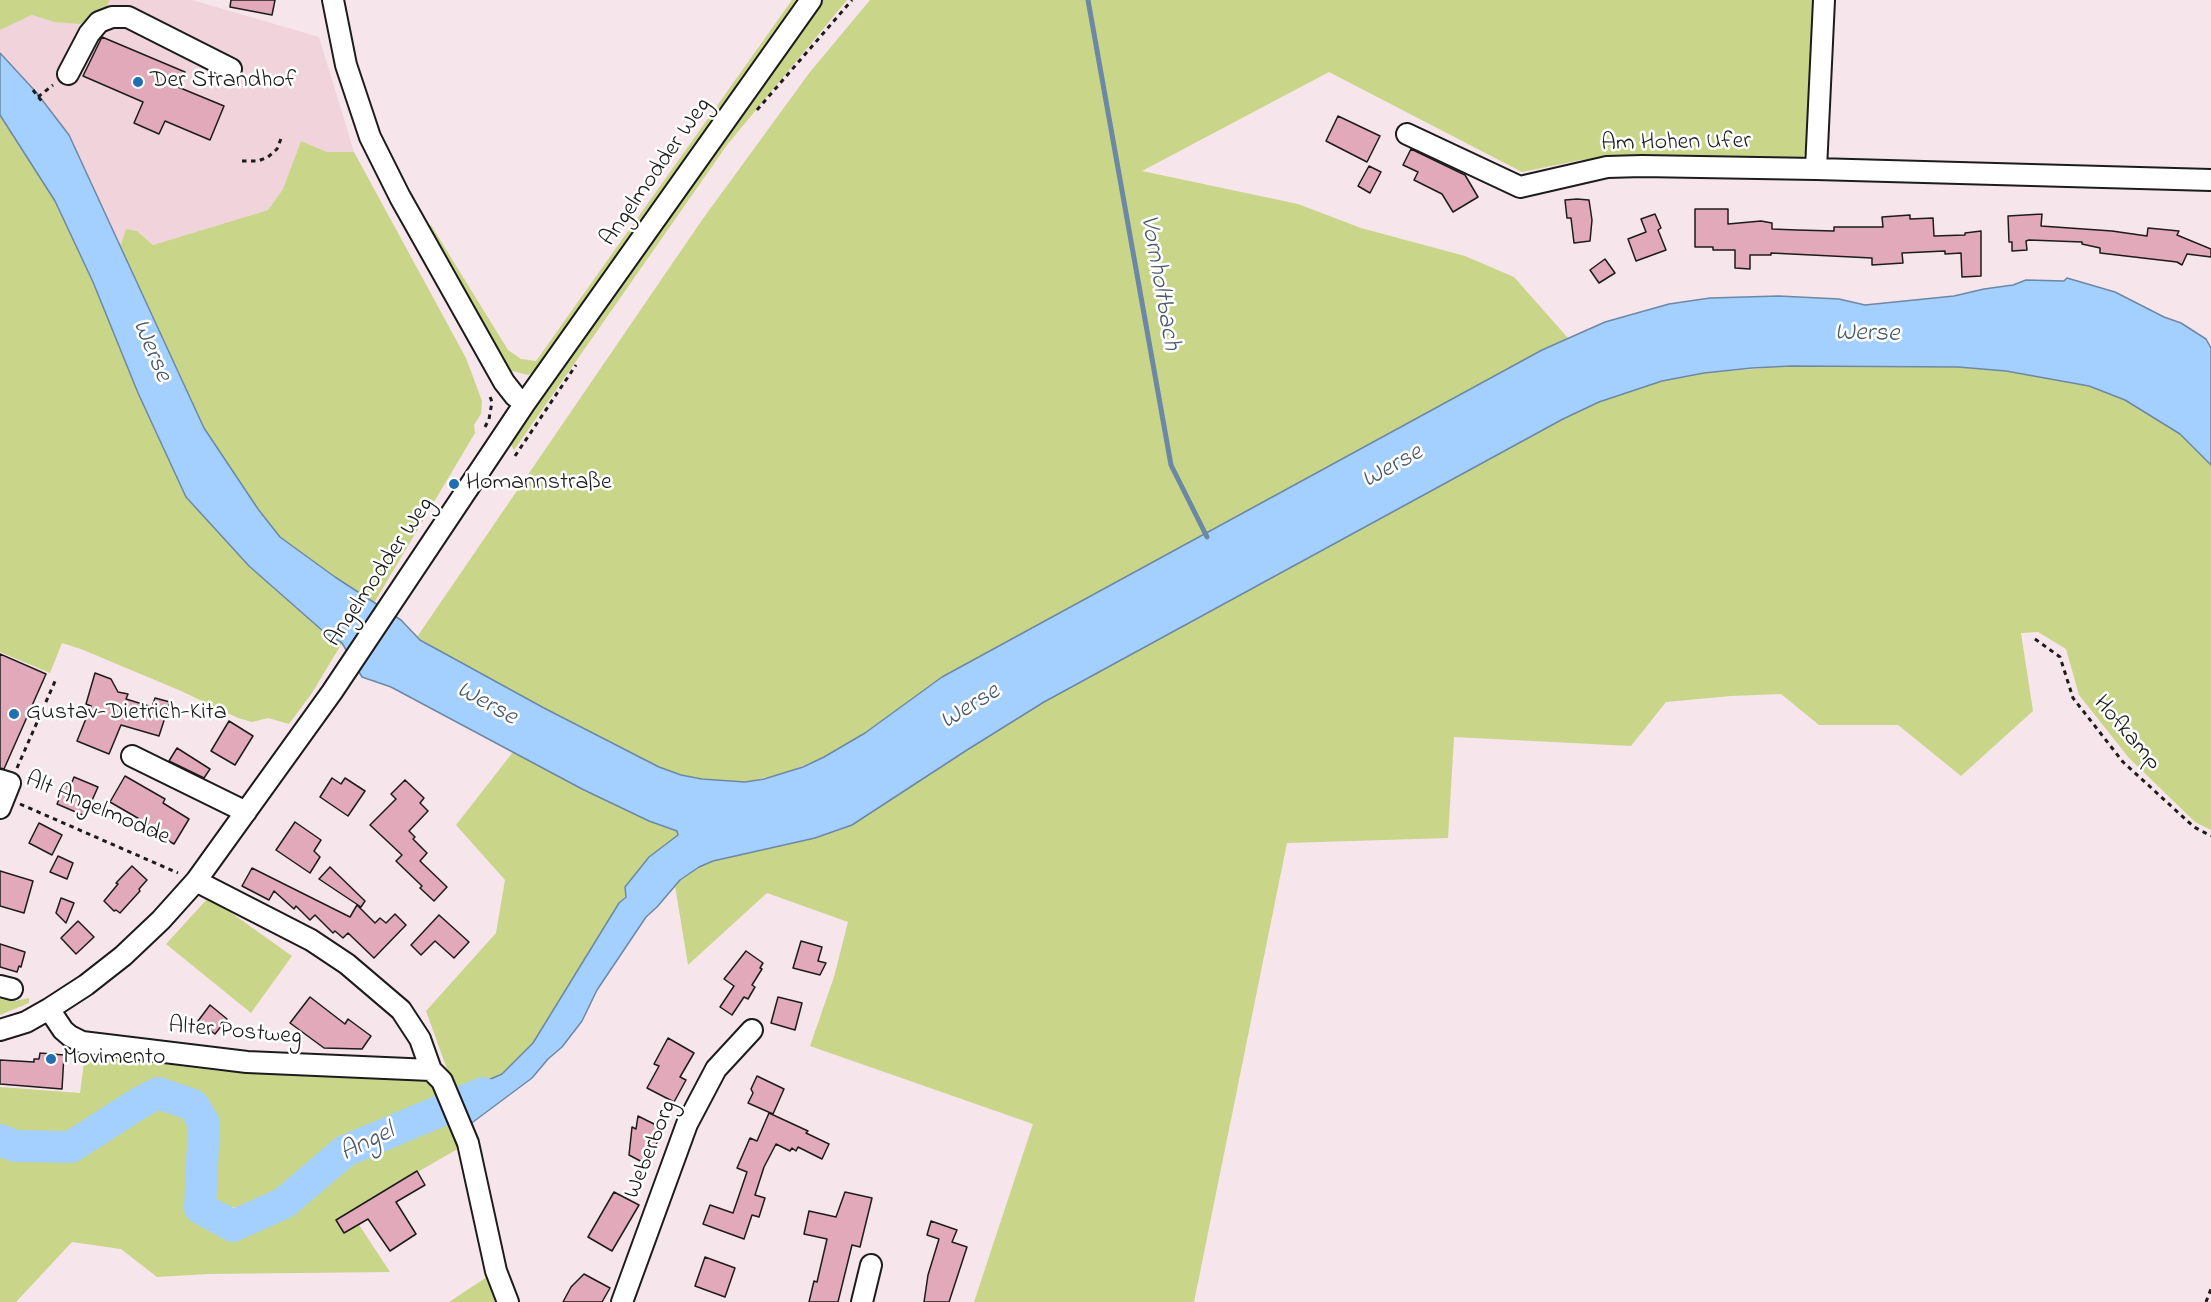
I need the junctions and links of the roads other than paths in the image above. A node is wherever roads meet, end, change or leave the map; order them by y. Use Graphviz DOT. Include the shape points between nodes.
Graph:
graph roads {
  1 [pos="333,0"];
  2 [pos="811,0"];
  3 [pos="1824,0"];
  4 [pos="231,69"];
  5 [pos="68,74"];
  6 [pos="1407,134"];
  7 [pos="1816,169"];
  8 [pos="2211,180"];
  9 [pos="525,403"];
  10 [pos="132,756"];
  11 [pos="246,812"];
  12 [pos="190,878"];
  13 [pos="49,1009"];
  14 [pos="0,1030"];
  15 [pos="752,1030"];
  16 [pos="431,1070"];
  17 [pos="871,1265"];
  18 [pos="508,1302"];
  19 [pos="622,1302"];
  20 [pos="862,1302"];
  1 -- 9 [label="street" via="346,65 370,136 504,382"];
  2 -- 9 [label="street, Angelmodder Weg"];
  3 -- 7 [label="street"];
  4 -- 5 [label="street" via="128,17 112,17 99,22 89,33"];
  6 -- 7 [label="street, Am Hohen Ufer" via="1520,187 1606,167"];
  7 -- 8 [label="street, Am Hohen Ufer"];
  9 -- 11 [label="street, Angelmodder Weg" via="347,670"];
  10 -- 11 [label="street"];
  11 -- 12 [label="street, Angelmodder Weg"];
  12 -- 13 [label="street, Angelmodder Weg" via="161,920 123,956"];
  12 -- 16 [label="street" via="311,940 347,964 401,1010 420,1040"];
  13 -- 14 [label="street, Angelmodder Weg"];
  13 -- 16 [label="street, Alter Postweg" via="63,1030 82,1042 247,1062"];
  15 -- 19 [label="street, Weberborg" via="716,1069 687,1124"];
  16 -- 18 [label="street" via="442,1081 468,1143 496,1271"];
  17 -- 20 [label="street"];
}
